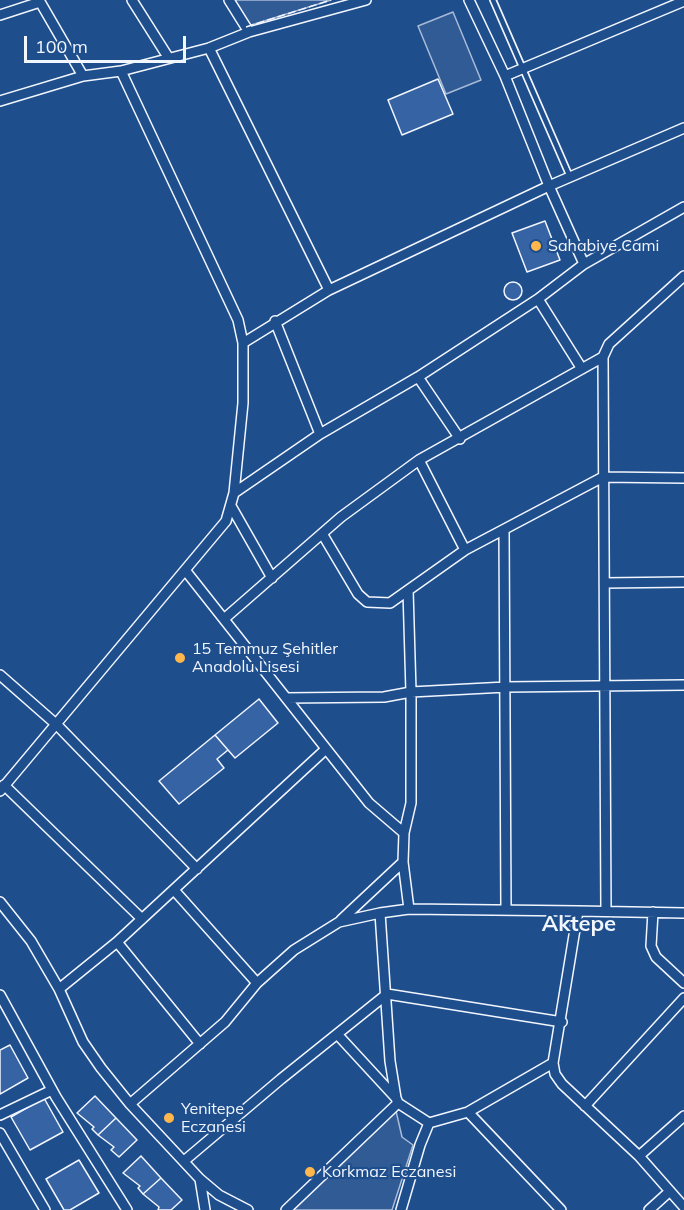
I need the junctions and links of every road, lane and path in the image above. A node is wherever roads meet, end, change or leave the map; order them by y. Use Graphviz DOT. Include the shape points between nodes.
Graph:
graph roads {
  1 [pos="132,0"];
  2 [pos="229,0"];
  3 [pos="366,0"];
  4 [pos="469,0"];
  5 [pos="493,0"];
  6 [pos="40,1"];
  7 [pos="684,1"];
  8 [pos="0,15"];
  9 [pos="249,32"];
  10 [pos="209,48"];
  11 [pos="168,57"];
  12 [pos="523,69"];
  13 [pos="122,71"];
  14 [pos="83,76"];
  15 [pos="505,76"];
  16 [pos="0,100"];
  17 [pos="684,128"];
  18 [pos="570,177"];
  19 [pos="549,186"];
  20 [pos="684,207"];
  21 [pos="584,264"];
  22 [pos="684,276"];
  23 [pos="329,290"];
  24 [pos="538,299"];
  25 [pos="275,321"];
  26 [pos="243,343"];
  27 [pos="603,357"];
  28 [pos="582,369"];
  29 [pos="418,377"];
  30 [pos="320,434"];
  31 [pos="460,439"];
  32 [pos="419,460"];
  33 [pos="603,477"];
  34 [pos="684,478"];
  35 [pos="234,494"];
  36 [pos="231,506"];
  37 [pos="504,531"];
  38 [pos="323,535"];
  39 [pos="465,550"];
  40 [pos="185,570"];
  41 [pos="272,578"];
  42 [pos="684,582"];
  43 [pos="604,583"];
  44 [pos="408,590"];
  45 [pos="224,619"];
  46 [pos="0,675"];
  47 [pos="606,684"];
  48 [pos="684,685"];
  49 [pos="506,687"];
  50 [pos="411,692"];
  51 [pos="286,698"];
  52 [pos="57,725"];
  53 [pos="326,749"];
  54 [pos="2,788"];
  55 [pos="404,833"];
  56 [pos="403,862"];
  57 [pos="197,868"];
  58 [pos="174,890"];
  59 [pos="0,902"];
  60 [pos="409,909"];
  61 [pos="506,909"];
  62 [pos="578,911"];
  63 [pos="606,912"];
  64 [pos="653,912"];
  65 [pos="380,913"];
  66 [pos="684,913"];
  67 [pos="142,919"];
  68 [pos="339,922"];
  69 [pos="117,942"];
  70 [pos="257,983"];
  71 [pos="684,983"];
  72 [pos="59,989"];
  73 [pos="387,994"];
  74 [pos="0,995"];
  75 [pos="684,998"];
  76 [pos="562,1022"];
  77 [pos="337,1034"];
  78 [pos="200,1044"];
  79 [pos="553,1063"];
  80 [pos="52,1090"];
  81 [pos="397,1100"];
  82 [pos="130,1104"];
  83 [pos="585,1106"];
  84 [pos="468,1112"];
  85 [pos="0,1115"];
  86 [pos="684,1116"];
  87 [pos="429,1123"];
  88 [pos="0,1133"];
  89 [pos="639,1156"];
  90 [pos="184,1161"];
  91 [pos="200,1179"];
  92 [pos="670,1191"];
  93 [pos="684,1207"];
  94 [pos="45,1210"];
  95 [pos="127,1210"];
  96 [pos="205,1210"];
  97 [pos="248,1210"];
  98 [pos="286,1210"];
  99 [pos="401,1210"];
  100 [pos="561,1210"];
  101 [pos="649,1210"];
  1 -- 11 [label="street"];
  2 -- 9 [label="street"];
  3 -- 9 [label="street"];
  4 -- 15 [label="street"];
  5 -- 12 [label="lane"];
  6 -- 8 [label="street"];
  6 -- 14 [label="street"];
  7 -- 12 [label="street"];
  9 -- 10 [label="street"];
  10 -- 11 [label="street"];
  10 -- 23 [label="street"];
  11 -- 13 [label="street"];
  12 -- 15 [label="street"];
  12 -- 18 [label="lane"];
  13 -- 14 [label="street"];
  13 -- 26 [label="street" via="238,320"];
  14 -- 16 [label="street"];
  15 -- 19 [label="street"];
  17 -- 18 [label="street"];
  18 -- 19 [label="street"];
  19 -- 21 [label="street"];
  19 -- 23 [label="street"];
  20 -- 21 [label="street"];
  21 -- 24 [label="street"];
  22 -- 27 [label="street" via="609,344"];
  23 -- 25 [label="street"];
  24 -- 28 [label="street"];
  24 -- 29 [label="street"];
  25 -- 26 [label="street"];
  25 -- 30 [label="street"];
  26 -- 35 [label="street" via="243,403"];
  27 -- 28 [label="street"];
  27 -- 33 [label="street"];
  28 -- 31 [label="street"];
  29 -- 30 [label="street"];
  29 -- 31 [label="street"];
  30 -- 35 [label="street"];
  31 -- 32 [label="street"];
  32 -- 38 [label="street" via="341,517"];
  32 -- 39 [label="street"];
  33 -- 34 [label="street"];
  33 -- 37 [label="street"];
  33 -- 43 [label="street"];
  35 -- 36 [label="street"];
  36 -- 40 [label="street" via="225,520"];
  36 -- 41 [label="street"];
  37 -- 39 [label="street"];
  37 -- 49 [label="street"];
  38 -- 41 [label="street"];
  38 -- 44 [label="street" via="358,594 368,602 390,603"];
  39 -- 44 [label="street"];
  40 -- 45 [label="street"];
  40 -- 52 [label="street"];
  41 -- 45 [label="street"];
  42 -- 43 [label="street"];
  43 -- 47 [label="street"];
  44 -- 50 [label="street"];
  45 -- 51 [label="street"];
  46 -- 52 [label="street"];
  47 -- 48 [label="street"];
  47 -- 49 [label="street"];
  47 -- 63 [label="street"];
  49 -- 50 [label="street"];
  49 -- 61 [label="street"];
  50 -- 51 [label="street" via="384,697"];
  50 -- 55 [label="street" via="411,803"];
  51 -- 53 [label="street"];
  52 -- 54 [label="street"];
  52 -- 57 [label="street"];
  53 -- 55 [label="street" via="369,803"];
  53 -- 57 [label="street"];
  54 -- 67 [label="street"];
  55 -- 56 [label="street"];
  56 -- 60 [label="street"];
  56 -- 68 [label="street"];
  57 -- 58 [label="street"];
  58 -- 67 [label="street"];
  58 -- 70 [label="street"];
  59 -- 72 [label="street" via="31,941"];
  60 -- 61 [label="street"];
  60 -- 65 [label="street"];
  61 -- 62 [label="street"];
  62 -- 63 [label="street"];
  62 -- 76 [label="street"];
  63 -- 64 [label="street"];
  64 -- 66 [label="street"];
  64 -- 71 [label="street" via="651,946 656,957"];
  65 -- 68 [label="street"];
  65 -- 73 [label="street"];
  67 -- 69 [label="street"];
  68 -- 70 [label="street" via="294,950"];
  69 -- 72 [label="street"];
  69 -- 78 [label="street"];
  70 -- 78 [label="street" via="225,1023"];
  72 -- 82 [label="street" via="83,1042"];
  73 -- 76 [label="street"];
  73 -- 77 [label="street"];
  73 -- 81 [label="street" via="390,1061"];
  74 -- 80 [label="street"];
  75 -- 83 [label="street"];
  76 -- 79 [label="street"];
  77 -- 81 [label="street"];
  77 -- 90 [label="street"];
  78 -- 82 [label="street"];
  79 -- 83 [label="street" via="562,1084"];
  79 -- 84 [label="street"];
  80 -- 85 [label="street"];
  80 -- 95 [label="street"];
  81 -- 87 [label="street"];
  81 -- 98 [label="street"];
  82 -- 90 [label="street"];
  83 -- 89 [label="street"];
  84 -- 87 [label="street"];
  84 -- 100 [label="street"];
  86 -- 89 [label="street"];
  87 -- 99 [label="street"];
  88 -- 94 [label="street"];
  89 -- 92 [label="street"];
  90 -- 91 [label="street"];
  91 -- 96 [label="street"];
  91 -- 97 [label="street" via="219,1195"];
  92 -- 93 [label="street"];
  92 -- 101 [label="street"];
}
